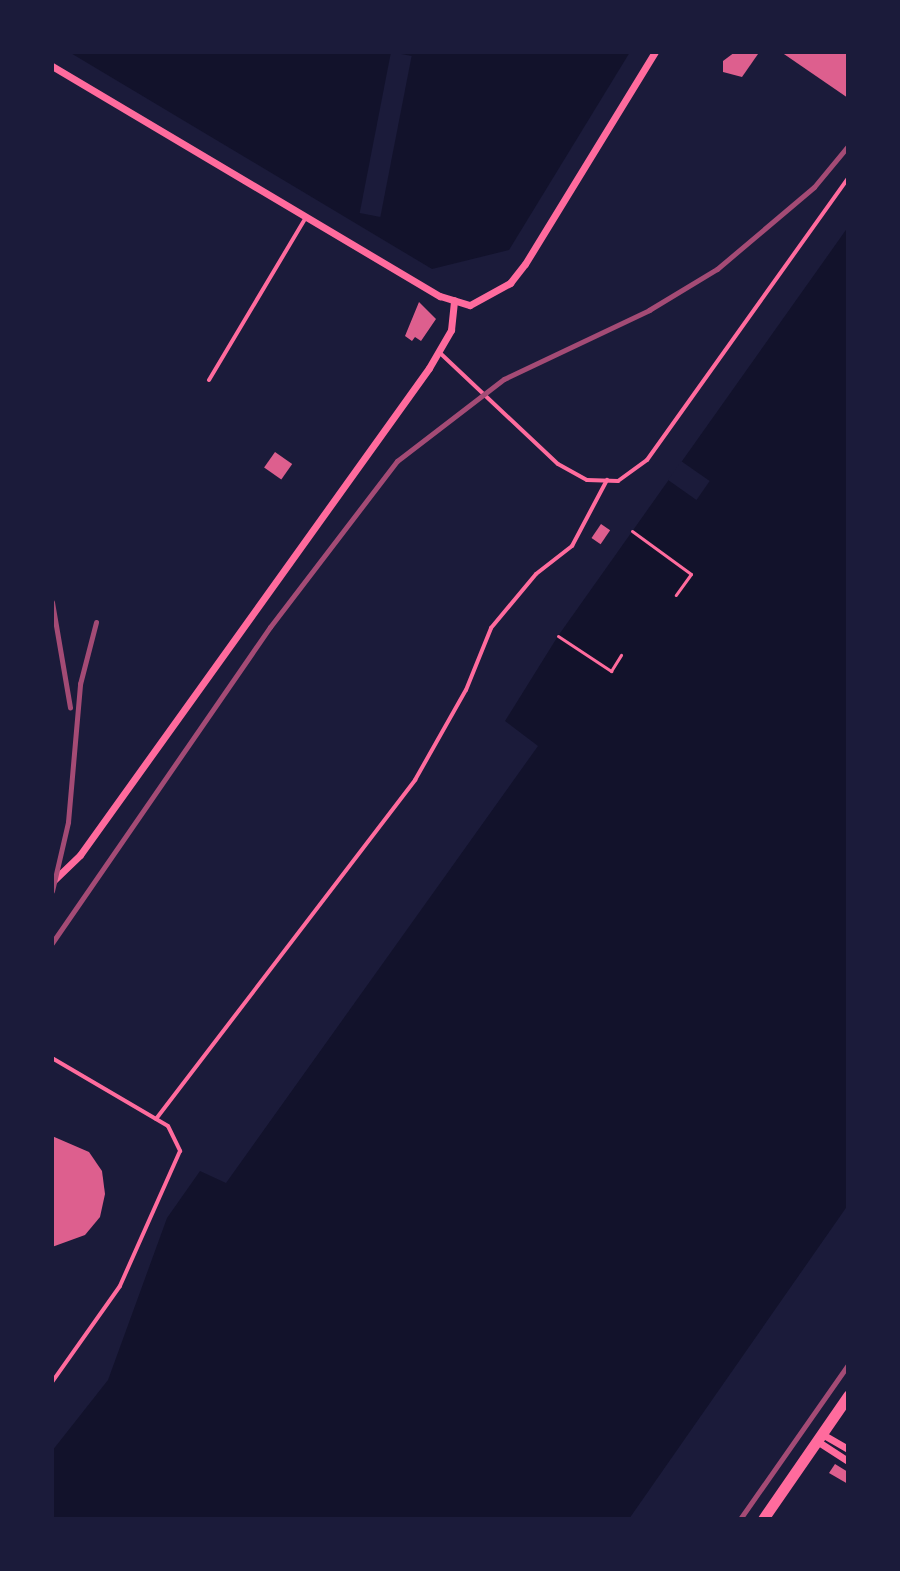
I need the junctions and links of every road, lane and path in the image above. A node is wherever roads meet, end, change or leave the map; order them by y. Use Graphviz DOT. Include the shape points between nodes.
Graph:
graph roads {
  1 [pos="655,52"];
  2 [pos="52,66"];
  3 [pos="848,178"];
  4 [pos="306,217"];
  5 [pos="454,300"];
  6 [pos="439,352"];
  7 [pos="209,380"];
  8 [pos="607,480"];
  9 [pos="632,531"];
  10 [pos="676,595"];
  11 [pos="558,636"];
  12 [pos="621,655"];
  13 [pos="52,882"];
  14 [pos="52,1058"];
  15 [pos="156,1119"];
  16 [pos="52,1382"];
  17 [pos="847,1399"];
  18 [pos="819,1438"];
  19 [pos="848,1449"];
  20 [pos="848,1461"];
  21 [pos="763,1519"];
  1 -- 5 [label="street" via="510,283 470,305"];
  2 -- 4 [label="street"];
  3 -- 8 [label="lane" via="647,460 618,481"];
  4 -- 5 [label="street"];
  4 -- 7 [label="lane"];
  5 -- 6 [label="street" via="451,330"];
  6 -- 8 [label="lane" via="558,464 587,480"];
  6 -- 13 [label="street" via="80,855"];
  8 -- 15 [label="lane" via="572,546 536,574 491,628 466,690 415,780"];
  9 -- 10 [label="path" via="691,574"];
  11 -- 12 [label="path" via="611,671"];
  14 -- 15 [label="lane"];
  15 -- 16 [label="lane" via="168,1126 180,1151 120,1286"];
  17 -- 18 [label="main road"];
  18 -- 19 [label="street"];
  18 -- 20 [label="street"];
  18 -- 21 [label="main road"];
}
